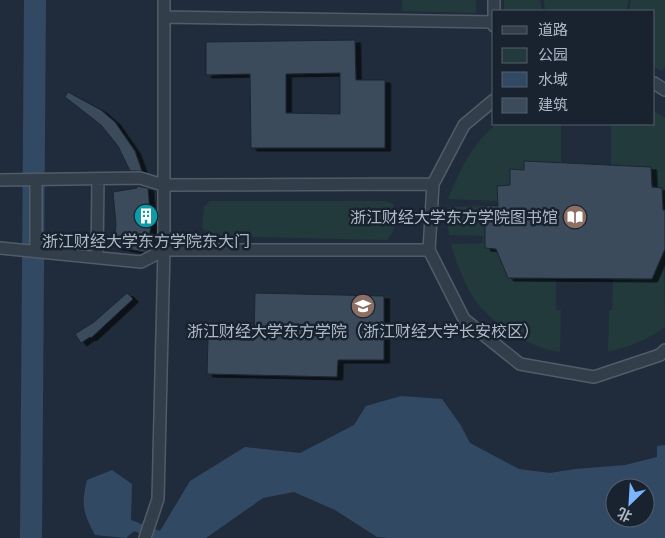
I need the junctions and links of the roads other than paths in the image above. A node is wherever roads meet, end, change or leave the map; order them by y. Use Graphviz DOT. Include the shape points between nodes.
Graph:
graph roads {
  1 [pos="164,0"];
  2 [pos="164,17"];
  3 [pos="492,22"];
  4 [pos="492,102"];
  5 [pos="98,179"];
  6 [pos="0,180"];
  7 [pos="36,180"];
  8 [pos="433,184"];
  9 [pos="163,185"];
  10 [pos="0,248"];
  11 [pos="164,250"];
  12 [pos="429,250"];
  13 [pos="36,251"];
  14 [pos="97,257"];
  15 [pos="665,350"];
  16 [pos="145,538"];
  1 -- 2 [label="street"];
  2 -- 3 [label="street"];
  2 -- 9 [label="street"];
  4 -- 8 [label="street" via="464,125"];
  5 -- 7 [label="street"];
  5 -- 9 [label="street" via="140,178"];
  5 -- 14 [label="street"];
  6 -- 7 [label="street"];
  7 -- 13 [label="street"];
  8 -- 9 [label="street"];
  8 -- 12 [label="street"];
  9 -- 11 [label="street"];
  10 -- 13 [label="street"];
  11 -- 12 [label="street"];
  11 -- 14 [label="street" via="141,262"];
  11 -- 16 [label="street" via="158,499"];
  12 -- 15 [label="street" via="464,319 520,364 594,377 660,355"];
  13 -- 14 [label="street"];
}
